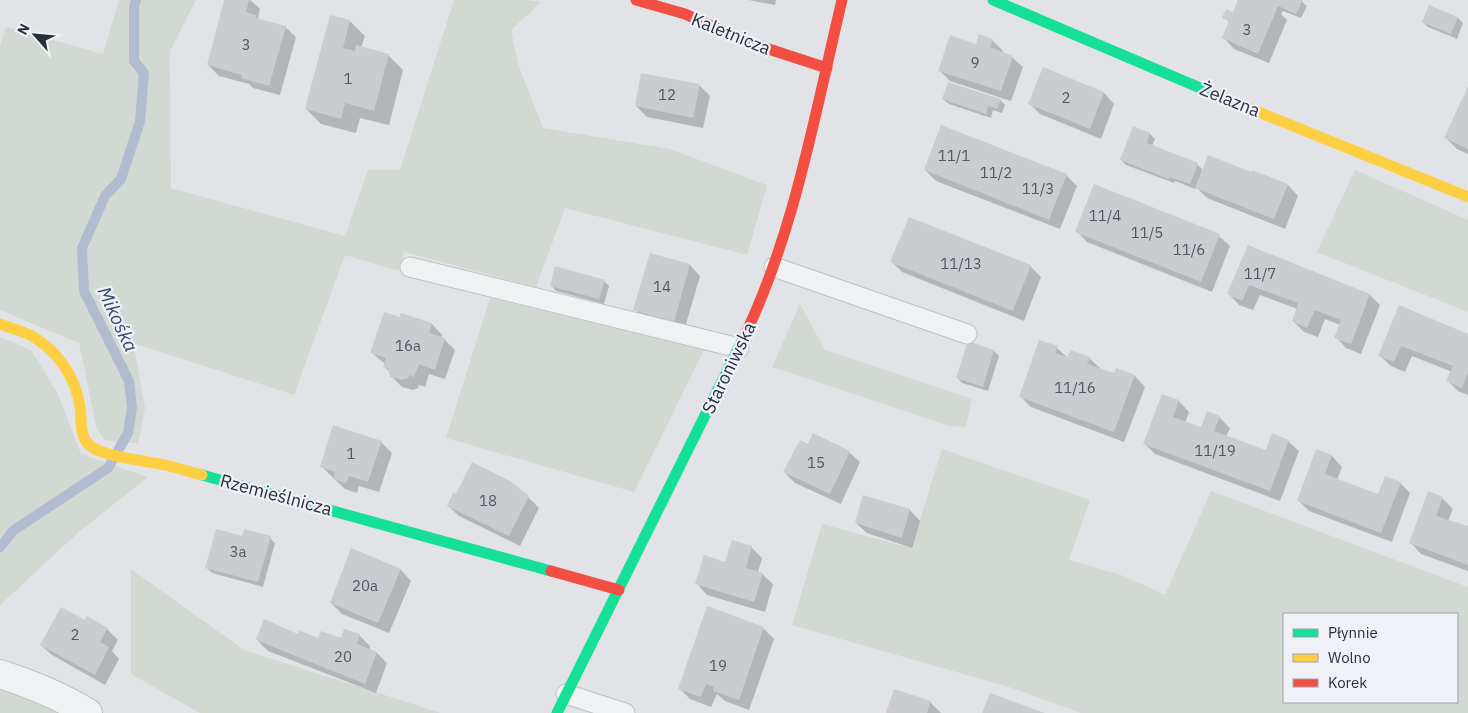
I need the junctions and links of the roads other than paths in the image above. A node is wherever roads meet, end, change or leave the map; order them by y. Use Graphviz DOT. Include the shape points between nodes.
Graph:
graph roads {
  1 [pos="636,0"];
  2 [pos="842,0"];
  3 [pos="993,0"];
  4 [pos="827,68"];
  5 [pos="1468,197"];
  6 [pos="410,267"];
  7 [pos="774,267"];
  8 [pos="0,324"];
  9 [pos="967,334"];
  10 [pos="739,348"];
  11 [pos="619,590"];
  12 [pos="0,674"];
  13 [pos="566,694"];
  14 [pos="88,713"];
  15 [pos="557,713"];
  16 [pos="625,713"];
  1 -- 4 [label="street, Kaletnicza" via="685,14 747,42"];
  2 -- 4 [label="street, Staroniwska"];
  3 -- 5 [label="street, Żelazna"];
  4 -- 7 [label="street, Staroniwska"];
  6 -- 10 [label="lane"];
  7 -- 9 [label="lane"];
  7 -- 10 [label="street, Staroniwska"];
  8 -- 11 [label="street, Rzemieślnicza" via="32,336 52,351 70,374 80,406 81,428 88,444 103,452 166,465"];
  10 -- 11 [label="street, Staroniwska"];
  11 -- 13 [label="street, Staroniwska"];
  12 -- 14 [label="street" via="69,701"];
  13 -- 15 [label="street, Staroniwska"];
  13 -- 16 [label="lane"];
}
